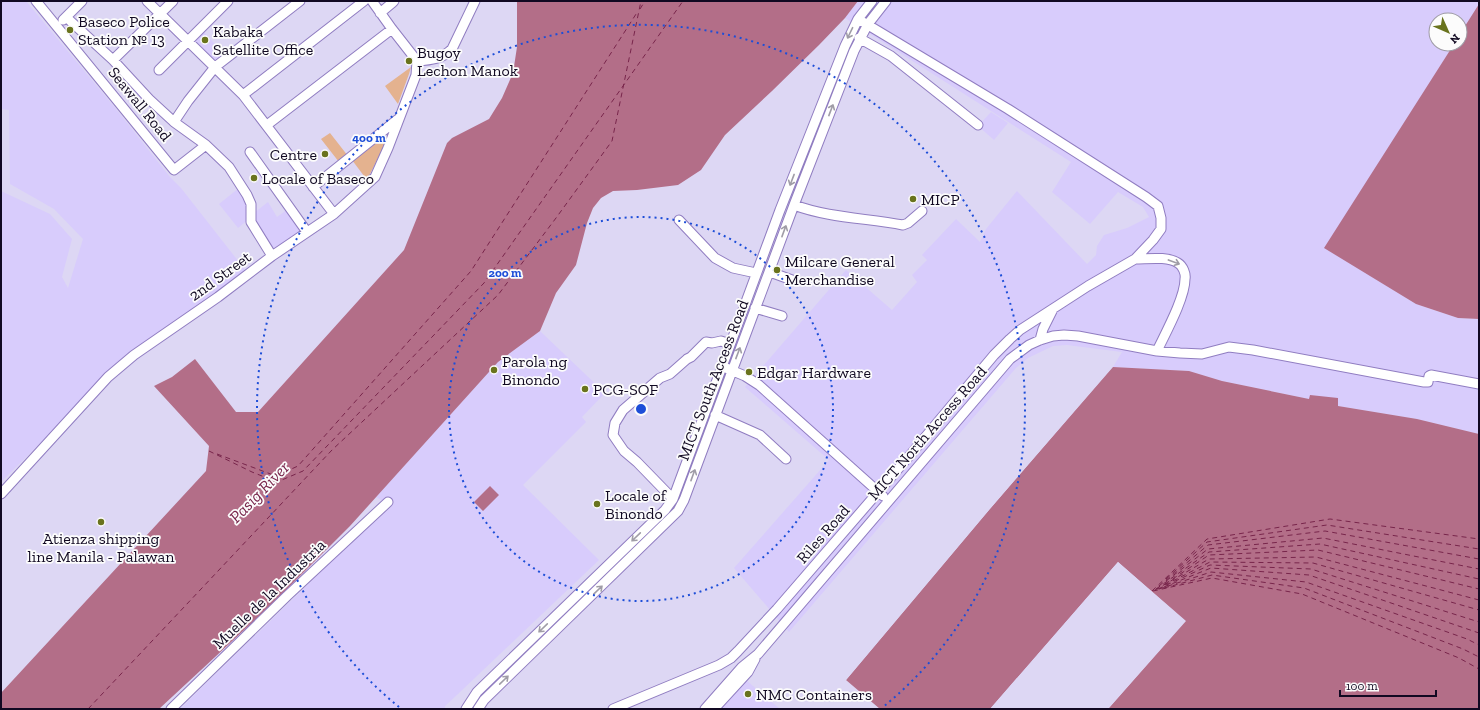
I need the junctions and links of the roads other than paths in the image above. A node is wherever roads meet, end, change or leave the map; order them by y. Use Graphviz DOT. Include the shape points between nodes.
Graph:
graph roads {
  1 [pos="82,1"];
  2 [pos="147,1"];
  3 [pos="173,1"];
  4 [pos="228,1"];
  5 [pos="232,1"];
  6 [pos="300,1"];
  7 [pos="364,1"];
  8 [pos="372,1"];
  9 [pos="394,1"];
  10 [pos="475,1"];
  11 [pos="872,1"];
  12 [pos="886,1"];
  13 [pos="39,2"];
  14 [pos="380,12"];
  15 [pos="160,14"];
  16 [pos="215,15"];
  17 [pos="66,17"];
  18 [pos="858,19"];
  19 [pos="868,24"];
  20 [pos="56,26"];
  21 [pos="392,29"];
  22 [pos="859,38"];
  23 [pos="188,40"];
  24 [pos="113,60"];
  25 [pos="417,61"];
  26 [pos="215,67"];
  27 [pos="159,70"];
  28 [pos="243,94"];
  29 [pos="399,118"];
  30 [pos="174,122"];
  31 [pos="267,125"];
  32 [pos="978,125"];
  33 [pos="206,145"];
  34 [pos="250,152"];
  35 [pos="802,154"];
  36 [pos="813,157"];
  37 [pos="313,186"];
  38 [pos="794,205"];
  39 [pos="922,211"];
  40 [pos="334,214"];
  41 [pos="679,220"];
  42 [pos="307,232"];
  43 [pos="272,256"];
  44 [pos="1135,259"];
  45 [pos="770,272"];
  46 [pos="755,277"];
  47 [pos="792,280"];
  48 [pos="765,283"];
  49 [pos="755,308"];
  50 [pos="1053,308"];
  51 [pos="782,316"];
  52 [pos="1020,330"];
  53 [pos="1040,340"];
  54 [pos="730,344"];
  55 [pos="1029,345"];
  56 [pos="1157,352"];
  57 [pos="722,366"];
  58 [pos="732,371"];
  59 [pos="1479,384"];
  60 [pos="715,415"];
  61 [pos="786,460"];
  62 [pos="879,492"];
  63 [pos="1,494"];
  64 [pos="673,499"];
  65 [pos="888,500"];
  66 [pos="388,502"];
  67 [pos="758,654"];
  68 [pos="171,709"];
  69 [pos="466,709"];
  70 [pos="478,709"];
  71 [pos="613,709"];
  72 [pos="706,709"];
  73 [pos="714,709"];
  1 -- 17 [label="street"];
  2 -- 15 [label="street"];
  3 -- 15 [label="street"];
  4 -- 16 [label="street"];
  5 -- 16 [label="street"];
  6 -- 26 [label="street"];
  7 -- 28 [label="street"];
  8 -- 14 [label="street"];
  9 -- 14 [label="street"];
  10 -- 25 [label="street" via="452,49 440,58"];
  11 -- 18 [label="street, MICT South Access Road"];
  12 -- 19 [label="street, MICT South Access Road"];
  13 -- 20 [label="street, Seawall Road"];
  14 -- 21 [label="street"];
  15 -- 23 [label="street"];
  15 -- 24 [label="street"];
  16 -- 23 [label="street"];
  17 -- 20 [label="street"];
  17 -- 24 [label="street"];
  18 -- 19 [label="street"];
  18 -- 35 [label="street, MICT South Access Road, one-way"];
  19 -- 22 [label="street, MICT South Access Road"];
  19 -- 44 [label="street" via="1158,206 1161,229"];
  20 -- 33 [label="street, Seawall Road" via="174,170"];
  21 -- 25 [label="street"];
  21 -- 31 [label="street"];
  22 -- 32 [label="street" via="891,56"];
  36 -- 22 [label="street, MICT South Access Road, one-way"];
  23 -- 26 [label="street"];
  23 -- 27 [label="street"];
  24 -- 30 [label="street"];
  25 -- 29 [label="street, 2nd Street" via="416,75"];
  26 -- 28 [label="street"];
  26 -- 30 [label="street"];
  28 -- 31 [label="street"];
  29 -- 37 [label="street"];
  29 -- 40 [label="street, 2nd Street" via="375,177"];
  30 -- 33 [label="street"];
  31 -- 37 [label="street"];
  33 -- 43 [label="street" via="228,167 247,196 252,211 251,222"];
  34 -- 42 [label="street"];
  35 -- 36 [label="street"];
  35 -- 46 [label="street, MICT South Access Road, one-way"];
  36 -- 38 [label="street, MICT South Access Road"];
  37 -- 40 [label="street"];
  38 -- 39 [label="street" via="823,214 903,225 908,224"];
  45 -- 38 [label="street, MICT South Access Road, one-way"];
  40 -- 42 [label="street, 2nd Street"];
  41 -- 46 [label="street" via="715,258"];
  42 -- 43 [label="street, 2nd Street"];
  43 -- 63 [label="street, 2nd Street" via="134,355 108,377"];
  44 -- 50 [label="street, Riles Road"];
  44 -- 56 [label="street, one-way" via="1162,259 1179,263 1185,271 1186,279 1180,301"];
  45 -- 47 [label="street"];
  45 -- 48 [label="street, MICT South Access Road"];
  46 -- 48 [label="street"];
  46 -- 54 [label="street, MICT South Access Road"];
  48 -- 49 [label="street, MICT South Access Road"];
  49 -- 51 [label="street"];
  58 -- 49 [label="street, MICT South Access Road, one-way"];
  50 -- 52 [label="street, Riles Road"];
  50 -- 53 [label="street"];
  52 -- 55 [label="street"];
  52 -- 62 [label="street, Riles Road" via="994,355"];
  53 -- 55 [label="street, MICT North Access Road"];
  53 -- 56 [label="street, MICT North Access Road" via="1053,336 1078,336"];
  54 -- 57 [label="street, MICT South Access Road"];
  54 -- 64 [label="street" via="721,341 706,342 691,357 670,374 660,378 627,406 615,423 613,434 624,451"];
  55 -- 65 [label="street, MICT North Access Road" via="1010,359"];
  56 -- 59 [label="street, MICT North Access Road" via="1202,354 1230,347 1242,348 1424,382 1428,382 1431,375"];
  57 -- 58 [label="street"];
  57 -- 64 [label="street, MICT South Access Road"];
  58 -- 60 [label="street, MICT South Access Road"];
  58 -- 62 [label="street" via="760,385"];
  60 -- 61 [label="street" via="760,435"];
  70 -- 60 [label="street, MICT South Access Road, one-way" via="484,700 678,511"];
  62 -- 65 [label="street"];
  62 -- 71 [label="street, Riles Road" via="731,658"];
  64 -- 69 [label="street, MICT South Access Road, one-way" via="477,692"];
  65 -- 67 [label="street, MICT North Access Road"];
  66 -- 68 [label="street, Muelle de la Industria"];
  67 -- 72 [label="street, MICT North Access Road" via="742,667"];
  67 -- 73 [label="street, MICT North Access Road" via="748,672"];
}
